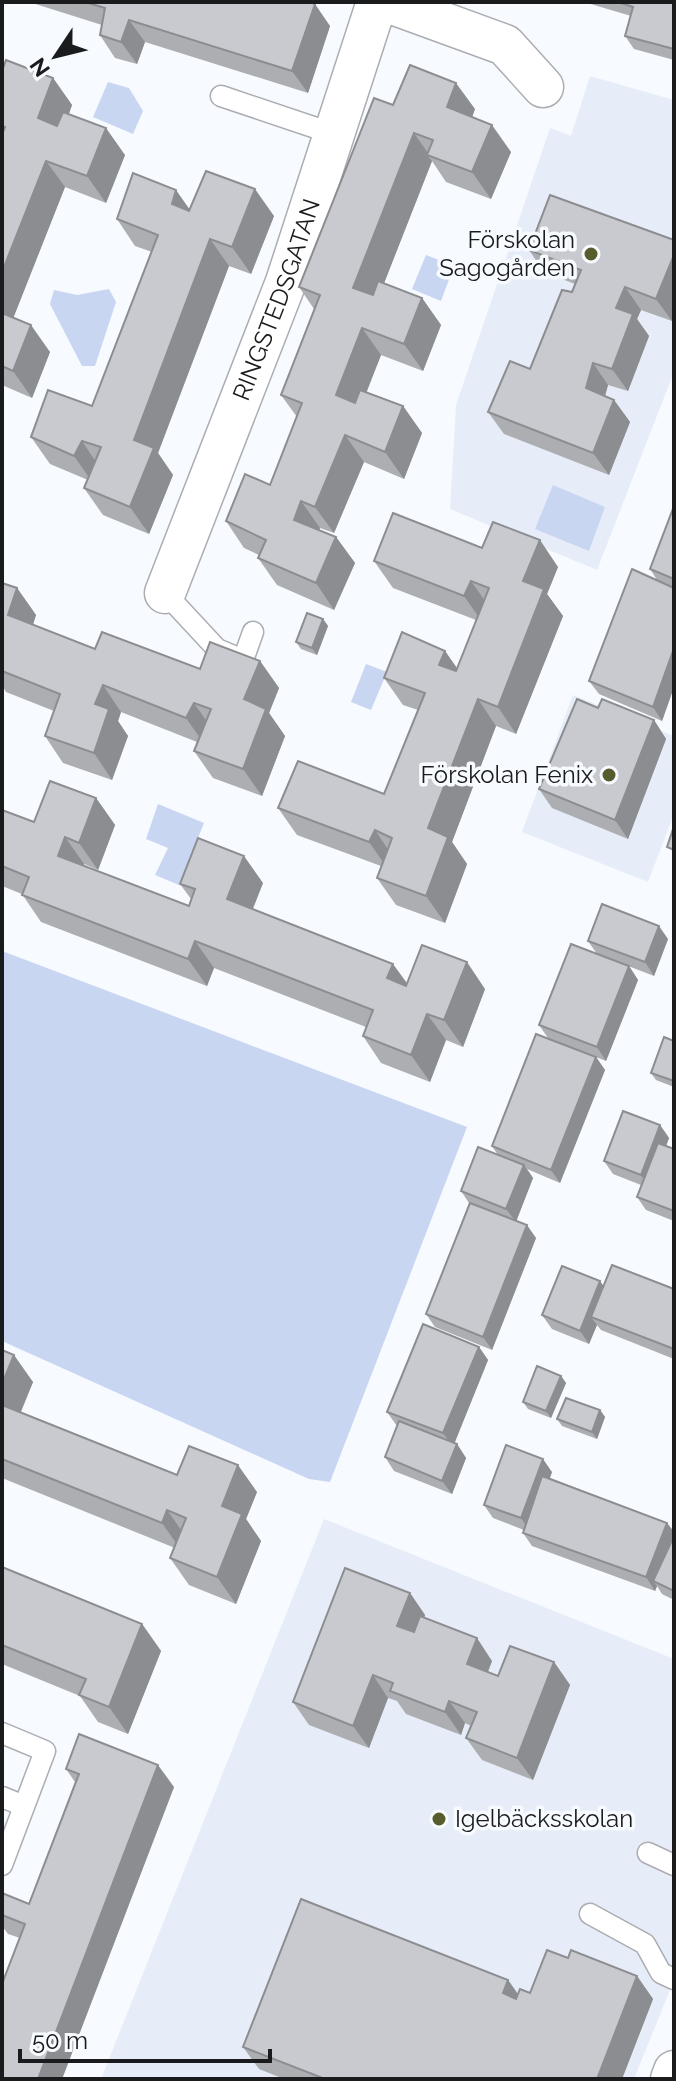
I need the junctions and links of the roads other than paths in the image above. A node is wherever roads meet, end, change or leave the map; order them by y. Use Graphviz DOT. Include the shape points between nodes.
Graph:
graph roads {
  1 [pos="377,2"];
  2 [pos="387,2"];
  3 [pos="543,87"];
  4 [pos="221,96"];
  5 [pos="334,134"];
  6 [pos="165,593"];
  7 [pos="253,632"];
  8 [pos="2,1733"];
  9 [pos="2,1797"];
  10 [pos="24,1806"];
  11 [pos="648,1853"];
  12 [pos="2,1865"];
  13 [pos="674,1865"];
  14 [pos="590,1914"];
  15 [pos="674,1979"];
  16 [pos="674,2071"];
  17 [pos="671,2079"];
  1 -- 5 [label="street, RINGSTEDSGATAN"];
  2 -- 3 [label="street" via="505,45"];
  4 -- 5 [label="lane"];
  5 -- 6 [label="street, RINGSTEDSGATAN" via="286,282"];
  6 -- 7 [label="lane" via="217,649 243,660"];
  8 -- 10 [label="lane" via="45,1751"];
  9 -- 10 [label="lane"];
  10 -- 12 [label="lane"];
  11 -- 13 [label="lane"];
  14 -- 15 [label="lane" via="645,1944 661,1973"];
  16 -- 17 [label="street"];
}
